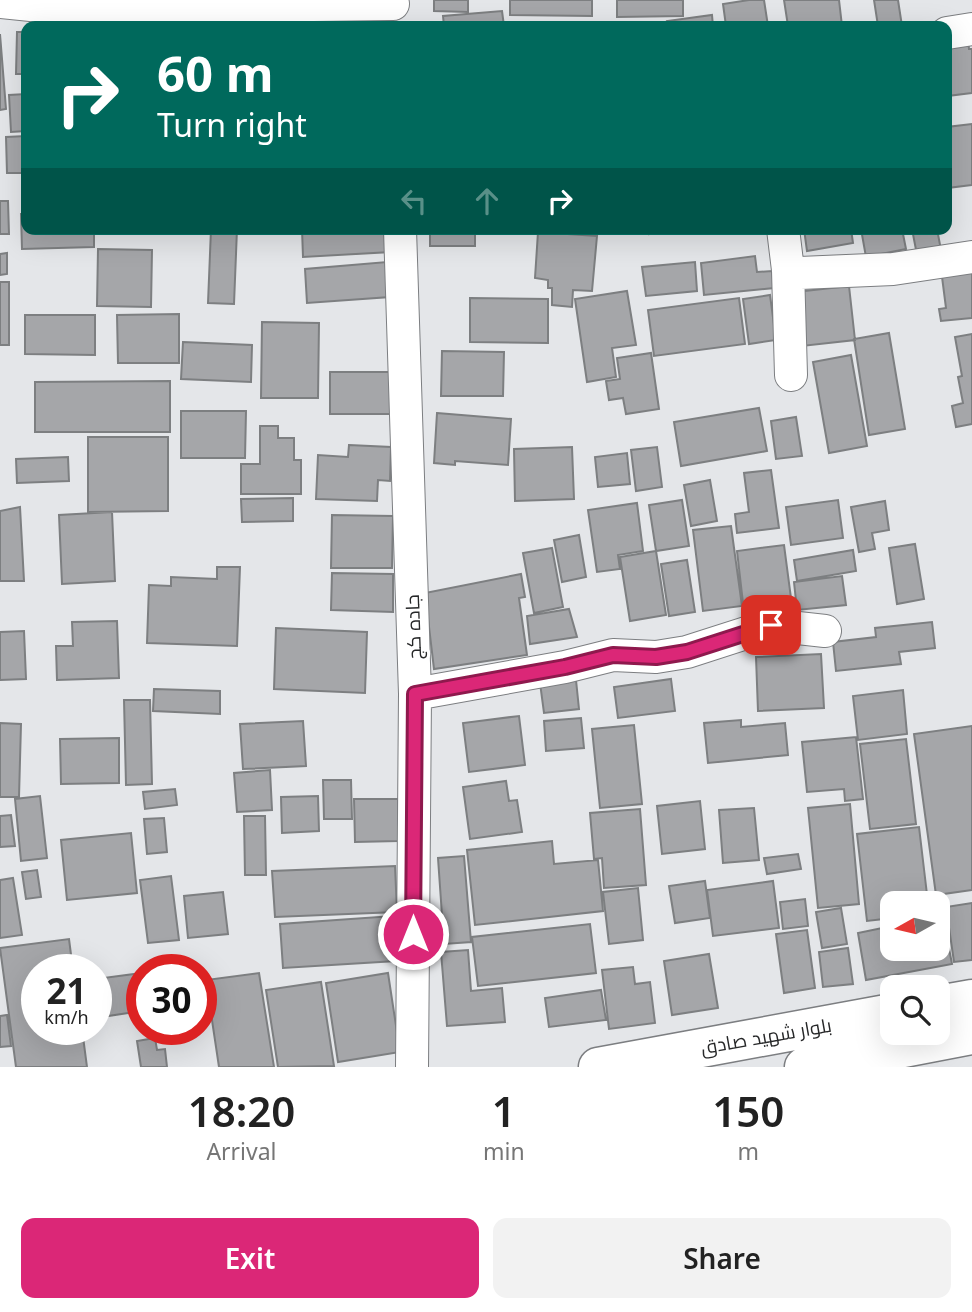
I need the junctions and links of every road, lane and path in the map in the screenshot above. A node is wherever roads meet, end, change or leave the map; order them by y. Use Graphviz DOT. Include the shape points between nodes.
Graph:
graph roads {
  1 [pos="0,2"];
  2 [pos="60,4"];
  3 [pos="394,10"];
  4 [pos="972,29"];
  5 [pos="952,32"];
  6 [pos="400,235"];
  7 [pos="783,235"];
  8 [pos="972,257"];
  9 [pos="788,270"];
  10 [pos="791,375"];
  11 [pos="825,631"];
  12 [pos="415,694"];
  13 [pos="972,999"];
  14 [pos="950,1003"];
  15 [pos="880,1015"];
  16 [pos="972,1035"];
  17 [pos="852,1063"];
  18 [pos="412,1067"];
  19 [pos="598,1067"];
  20 [pos="804,1067"];
  1 -- 2 [label="street"];
  2 -- 3 [label="street"];
  4 -- 5 [label="street"];
  6 -- 12 [label="street, جاده کج"];
  7 -- 9 [label="street"];
  8 -- 9 [label="street" via="893,269"];
  9 -- 10 [label="street"];
  11 -- 12 [label="street" via="771,625 687,652 656,657 613,655"];
  12 -- 18 [label="street, جاده کج"];
  13 -- 14 [label="main road"];
  15 -- 19 [label="main road, بلوار شهید صادق"];
  16 -- 17 [label="main road, بلوار شهید صادق"];
  17 -- 20 [label="main road, بلوار شهید صادق"];
}
